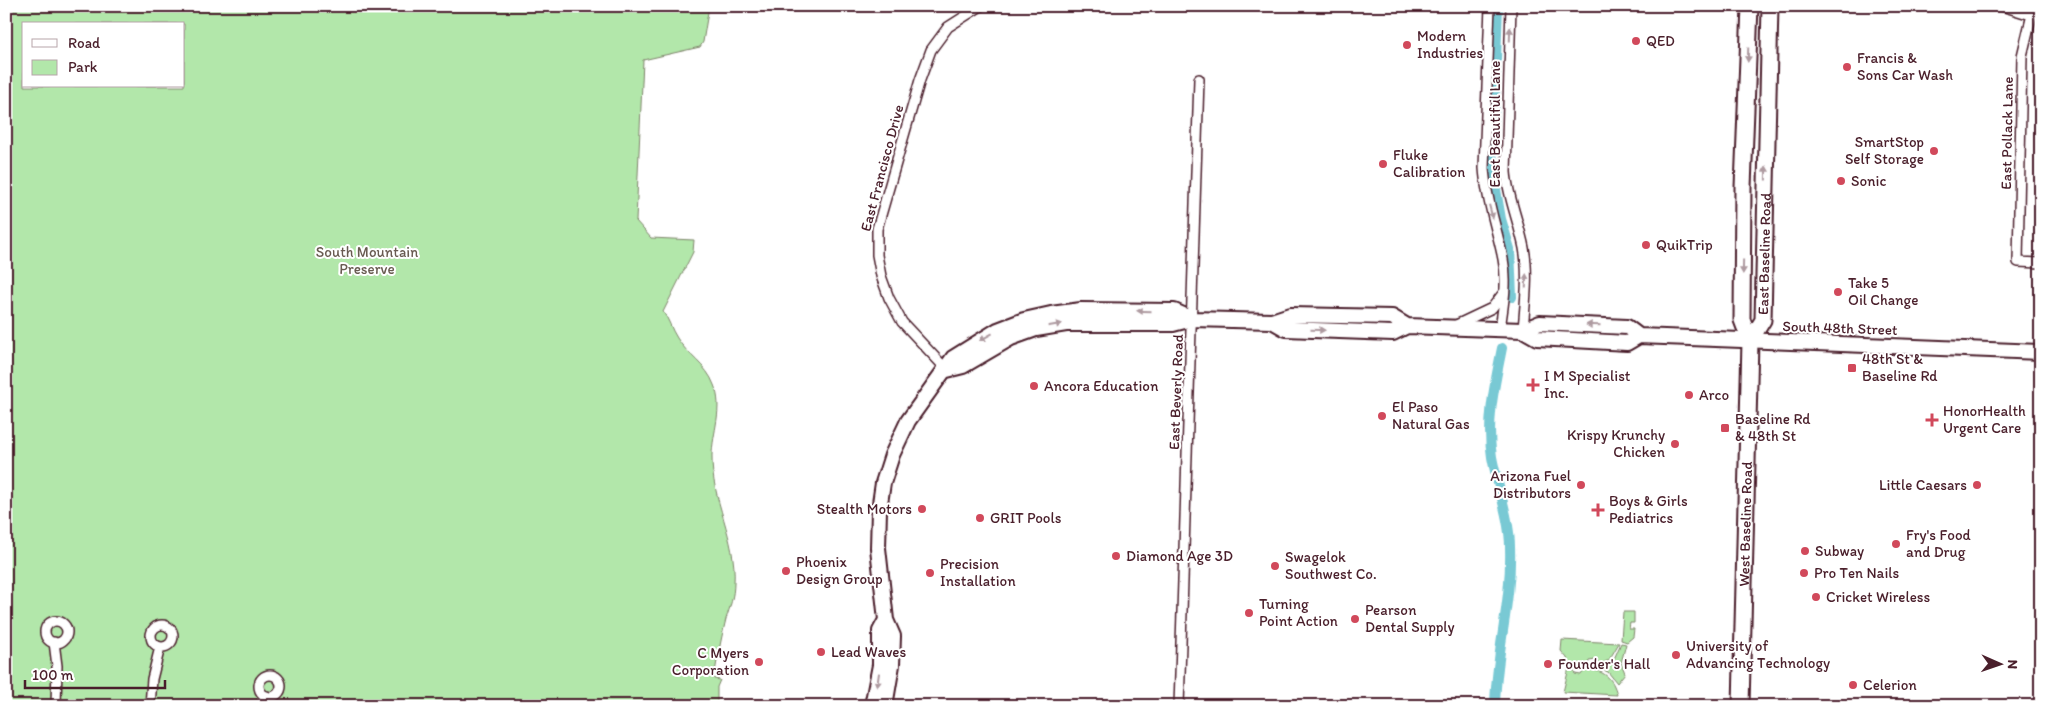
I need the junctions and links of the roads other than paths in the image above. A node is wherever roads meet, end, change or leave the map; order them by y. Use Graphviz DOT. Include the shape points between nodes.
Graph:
graph roads {
  1 [pos="981,6"];
  2 [pos="1490,6"];
  3 [pos="1511,6"];
  4 [pos="1750,6"];
  5 [pos="1770,6"];
  6 [pos="2002,6"];
  7 [pos="2033,10"];
  8 [pos="1199,79"];
  9 [pos="2041,263"];
  10 [pos="1505,290"];
  11 [pos="1192,319"];
  12 [pos="1449,328"];
  13 [pos="1500,329"];
  14 [pos="1523,330"];
  15 [pos="1750,341"];
  16 [pos="2041,352"];
  17 [pos="946,370"];
  18 [pos="886,620"];
  19 [pos="54,642"];
  20 [pos="160,647"];
  21 [pos="267,696"];
  22 [pos="56,706"];
  23 [pos="150,706"];
  24 [pos="261,706"];
  25 [pos="872,706"];
  26 [pos="884,706"];
  27 [pos="1179,706"];
  28 [pos="1740,706"];
  1 -- 17 [label="street, East Francisco Drive" via="948,27 931,50 878,228 877,255 889,298 902,322"];
  2 -- 10 [label="street, East Beautiful Lane, one-way" via="1484,168 1486,194 1504,260"];
  14 -- 3 [label="street, East Beautiful Lane, one-way" via="1526,266 1506,172"];
  4 -- 15 [label="main road, East Baseline Road, one-way" via="1742,320"];
  15 -- 5 [label="main road, East Baseline Road, one-way" via="1762,320"];
  6 -- 7 [label="street"];
  7 -- 9 [label="street, East Pollack Lane" via="2022,56 2018,262"];
  8 -- 11 [label="street, East Beverly Road"];
  10 -- 12 [label="street" via="1492,308"];
  10 -- 13 [label="street, East Beautiful Lane"];
  11 -- 12 [label="main road, South 48th Street" via="1272,321 1290,315 1392,317 1407,326"];
  11 -- 17 [label="main road, South 48th Street" via="1174,311 1081,310 1051,314 1024,320 991,334 953,358"];
  11 -- 27 [label="street, East Beverly Road"];
  12 -- 13 [label="main road, South 48th Street"];
  13 -- 14 [label="main road, South 48th Street"];
  14 -- 15 [label="main road, South 48th Street" via="1540,323 1627,327 1639,336"];
  15 -- 16 [label="main road, South 48th Street"];
  15 -- 28 [label="main road, West Baseline Road"];
  17 -- 18 [label="main road, South 48th Street" via="908,421 886,472 879,510 878,548"];
  18 -- 25 [label="main road, South 48th Street, one-way" via="880,630 880,665"];
  18 -- 26 [label="main road, South 48th Street" via="893,636 892,664"];
  19 -- 22 [label="street"];
  20 -- 23 [label="street" via="152,679"];
  21 -- 24 [label="street"];
}
